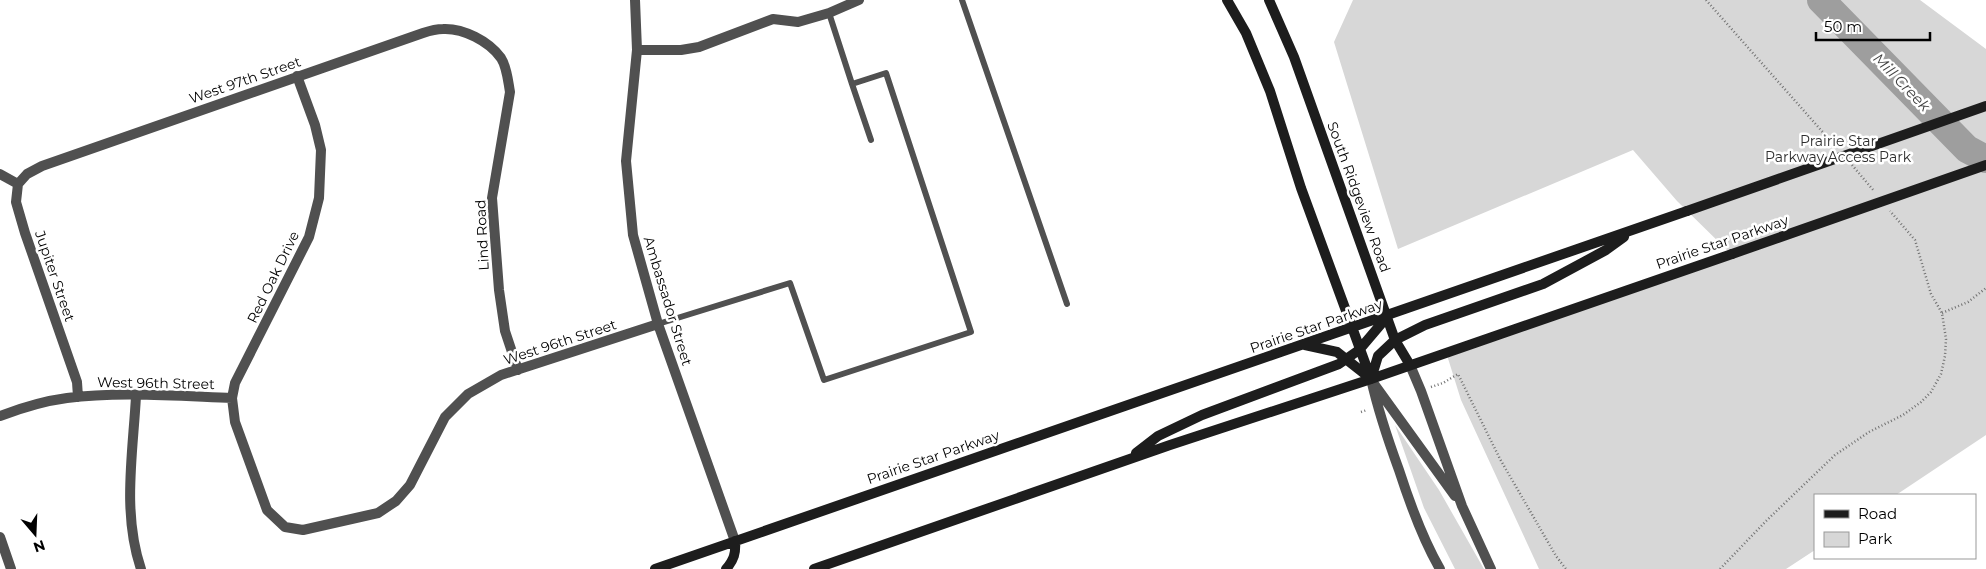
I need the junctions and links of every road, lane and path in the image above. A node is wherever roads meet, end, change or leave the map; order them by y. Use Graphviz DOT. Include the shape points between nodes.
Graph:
graph roads {
  1 [pos="635,0"];
  2 [pos="859,0"];
  3 [pos="962,0"];
  4 [pos="1227,0"];
  5 [pos="1269,0"];
  6 [pos="829,13"];
  7 [pos="486,44"];
  8 [pos="637,50"];
  9 [pos="297,76"];
  10 [pos="852,84"];
  11 [pos="1986,106"];
  12 [pos="871,140"];
  13 [pos="1986,165"];
  14 [pos="0,174"];
  15 [pos="18,184"];
  16 [pos="1634,230"];
  17 [pos="1986,288"];
  18 [pos="1067,304"];
  19 [pos="1387,316"];
  20 [pos="658,324"];
  21 [pos="1352,329"];
  22 [pos="1395,340"];
  23 [pos="1304,345"];
  24 [pos="1359,350"];
  25 [pos="1346,359"];
  26 [pos="1410,365"];
  27 [pos="518,370"];
  28 [pos="1371,379"];
  29 [pos="1435,386"];
  30 [pos="136,396"];
  31 [pos="78,397"];
  32 [pos="232,398"];
  33 [pos="0,416"];
  34 [pos="1130,458"];
  35 [pos="1462,506"];
  36 [pos="0,537"];
  37 [pos="735,541"];
  38 [pos="12,569"];
  39 [pos="142,569"];
  40 [pos="654,569"];
  41 [pos="726,569"];
  42 [pos="814,569"];
  43 [pos="1440,569"];
  44 [pos="1491,569"];
  45 [pos="1566,569"];
  46 [pos="1720,569"];
  1 -- 8 [label="street, Ambassador Street"];
  2 -- 6 [label="street"];
  3 -- 18 [label="lane"];
  4 -- 21 [label="main road" via="1246,32 1270,91"];
  5 -- 19 [label="main road, South Ridgeview Road" via="1294,57"];
  6 -- 8 [label="street" via="798,22 773,19 699,47"];
  6 -- 10 [label="lane"];
  7 -- 9 [label="street, West 97th Street" via="467,33 443,28"];
  7 -- 27 [label="street, Lind Road" via="501,58 510,92 492,198 498,290 505,331"];
  8 -- 20 [label="street, Ambassador Street" via="626,161 628,198 633,235"];
  9 -- 15 [label="street, West 97th Street" via="42,166 27,174"];
  9 -- 32 [label="street, Red Oak Drive" via="321,150 318,198 309,237 235,384"];
  10 -- 12 [label="lane"];
  10 -- 20 [label="lane" via="886,73 971,332 824,380 790,283"];
  11 -- 16 [label="main road, Prairie Star Parkway, bridge"];
  13 -- 26 [label="main road, Prairie Star Parkway, bridge"];
  14 -- 15 [label="street"];
  15 -- 31 [label="street, Jupiter Street" via="16,202 77,382"];
  16 -- 19 [label="main road, Prairie Star Parkway"];
  16 -- 22 [label="main road" via="1606,250 1543,284 1425,325"];
  17 -- 46 [label="path" via="1968,302 1942,313 1945,356 1941,374 1931,392 1903,414 1868,432 1835,455"];
  19 -- 21 [label="main road, Prairie Star Parkway"];
  19 -- 22 [label="main road, South Ridgeview Road"];
  19 -- 24 [label="main road"];
  20 -- 27 [label="street, West 96th Street"];
  20 -- 37 [label="street, Ambassador Street"];
  21 -- 23 [label="main road, Prairie Star Parkway"];
  21 -- 24 [label="main road"];
  22 -- 26 [label="main road, South Ridgeview Road"];
  22 -- 28 [label="main road" via="1378,356"];
  23 -- 25 [label="main road" via="1337,352"];
  23 -- 37 [label="main road, Prairie Star Parkway"];
  24 -- 25 [label="main road"];
  24 -- 28 [label="main road"];
  25 -- 28 [label="main road"];
  25 -- 34 [label="main road" via="1202,415 1158,436"];
  26 -- 28 [label="main road, Prairie Star Parkway"];
  26 -- 35 [label="street, South Ridgeview Road"];
  27 -- 32 [label="street, West 96th Street" via="501,375 468,394 445,417 410,485 396,501 378,512 303,530 285,527 267,510 235,422"];
  28 -- 34 [label="main road, Prairie Star Parkway"];
  28 -- 35 [label="street"];
  28 -- 43 [label="street" via="1377,407 1412,508"];
  29 -- 45 [label="path" via="1458,374 1500,460"];
  30 -- 31 [label="street, West 96th Street"];
  30 -- 32 [label="street, West 96th Street"];
  30 -- 39 [label="street" via="130,513 134,549"];
  31 -- 33 [label="street, West 96th Street" via="22,408"];
  34 -- 42 [label="main road, Prairie Star Parkway"];
  35 -- 44 [label="street, South Ridgeview Road"];
  36 -- 38 [label="street"];
  37 -- 40 [label="main road, Prairie Star Parkway"];
  37 -- 41 [label="main road" via="736,551"];
}
